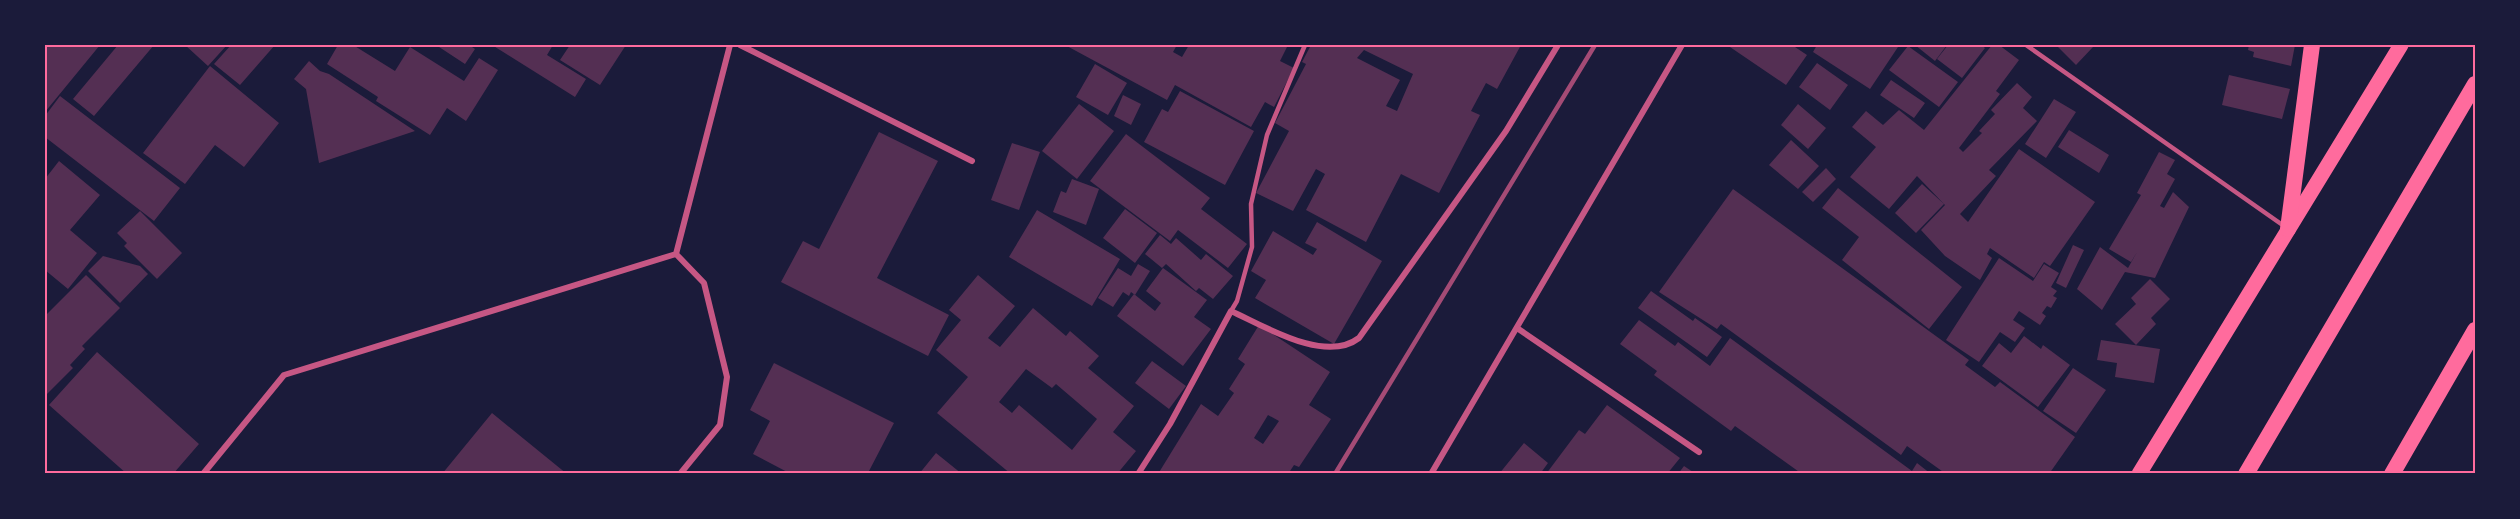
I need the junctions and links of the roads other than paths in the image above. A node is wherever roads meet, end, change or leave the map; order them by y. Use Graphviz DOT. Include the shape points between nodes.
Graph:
graph roads {
  1 [pos="730,45"];
  2 [pos="740,45"];
  3 [pos="1305,45"];
  4 [pos="1558,45"];
  5 [pos="1682,45"];
  6 [pos="2026,45"];
  7 [pos="2312,45"];
  8 [pos="2401,45"];
  9 [pos="2475,84"];
  10 [pos="972,161"];
  11 [pos="2288,229"];
  12 [pos="676,254"];
  13 [pos="1231,311"];
  14 [pos="1517,328"];
  15 [pos="2475,330"];
  16 [pos="1699,452"];
  17 [pos="203,474"];
  18 [pos="680,474"];
  19 [pos="1138,474"];
  20 [pos="1431,474"];
  21 [pos="2139,474"];
  22 [pos="2246,474"];
  23 [pos="2392,474"];
  1 -- 12 [label="street"];
  2 -- 10 [label="street"];
  3 -- 13 [label="lane" via="1267,135 1251,204 1252,247"];
  4 -- 13 [label="street" via="1506,131 1359,338 1349,344 1318,347"];
  5 -- 14 [label="street"];
  6 -- 11 [label="lane"];
  7 -- 11 [label="highway"];
  8 -- 11 [label="main road"];
  9 -- 22 [label="highway"];
  11 -- 21 [label="main road"];
  12 -- 17 [label="street" via="284,375"];
  12 -- 18 [label="street" via="704,283 727,377 720,425"];
  13 -- 19 [label="street" via="1170,424"];
  14 -- 16 [label="street"];
  14 -- 20 [label="street"];
  15 -- 23 [label="highway"];
}
